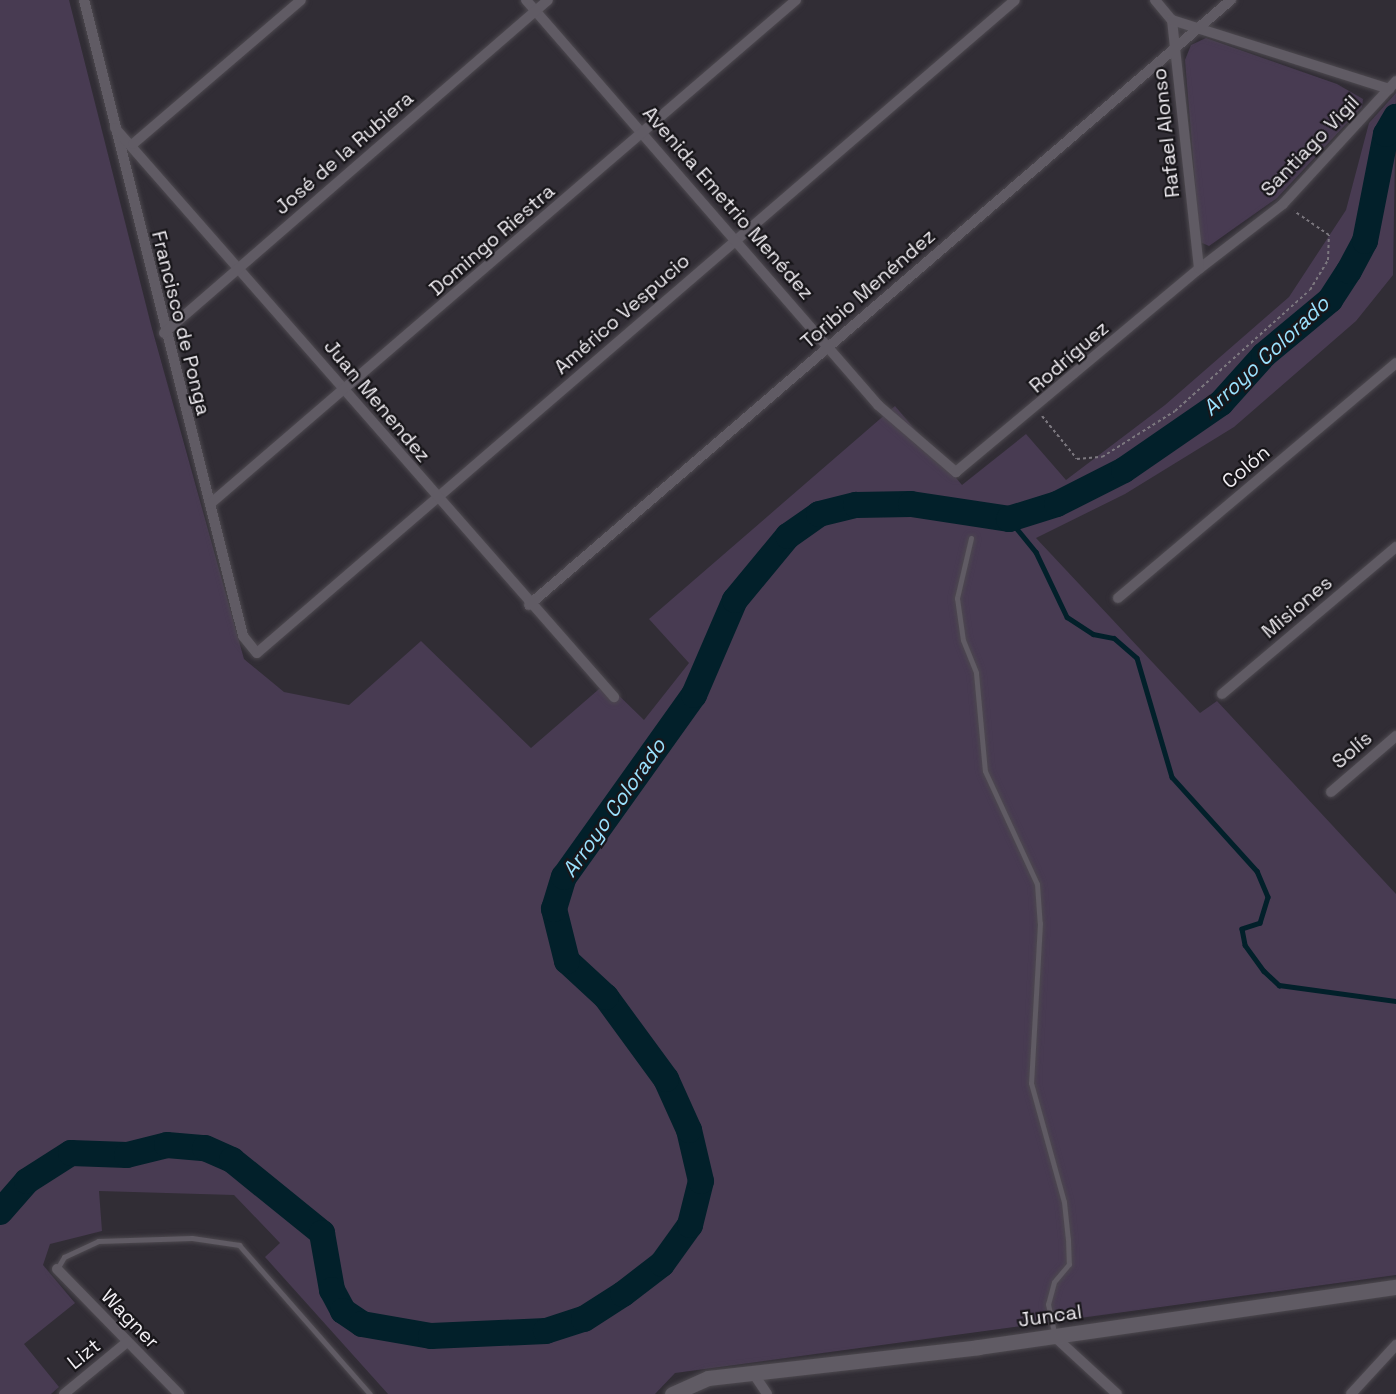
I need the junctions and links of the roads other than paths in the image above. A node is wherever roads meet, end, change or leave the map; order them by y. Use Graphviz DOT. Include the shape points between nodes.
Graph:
graph roads {
  1 [pos="84,0"];
  2 [pos="301,0"];
  3 [pos="526,0"];
  4 [pos="548,0"];
  5 [pos="796,0"];
  6 [pos="1015,0"];
  7 [pos="1155,0"];
  8 [pos="1231,0"];
  9 [pos="536,11"];
  10 [pos="1172,20"];
  11 [pos="1197,29"];
  12 [pos="1174,47"];
  13 [pos="1392,85"];
  14 [pos="115,128"];
  15 [pos="643,132"];
  16 [pos="133,144"];
  17 [pos="735,240"];
  18 [pos="242,268"];
  19 [pos="1198,269"];
  20 [pos="164,333"];
  21 [pos="829,347"];
  22 [pos="1396,363"];
  23 [pos="345,391"];
  24 [pos="960,471"];
  25 [pos="436,498"];
  26 [pos="210,504"];
  27 [pos="971,538"];
  28 [pos="1396,547"];
  29 [pos="1118,598"];
  30 [pos="529,606"];
  31 [pos="253,652"];
  32 [pos="1222,694"];
  33 [pos="614,697"];
  34 [pos="1396,736"];
  35 [pos="1331,792"];
  36 [pos="57,1269"];
  37 [pos="1396,1287"];
  38 [pos="1055,1337"];
  39 [pos="126,1342"];
  40 [pos="1396,1345"];
  41 [pos="753,1373"];
  42 [pos="64,1394"];
  43 [pos="179,1394"];
  44 [pos="370,1394"];
  45 [pos="672,1394"];
  46 [pos="767,1394"];
  47 [pos="1117,1394"];
  48 [pos="1351,1394"];
  1 -- 14 [label="street, Francisco de Ponga"];
  2 -- 16 [label="street"];
  3 -- 9 [label="street, Avenida Emetrio Menédez"];
  4 -- 9 [label="street, José de la Rubiera"];
  5 -- 15 [label="street, Domingo Riestra"];
  6 -- 17 [label="street, Américo Vespucio"];
  7 -- 10 [label="street"];
  8 -- 11 [label="street, Toribio Menéndez"];
  9 -- 15 [label="street, Avenida Emetrio Menédez"];
  9 -- 18 [label="street, José de la Rubiera"];
  10 -- 11 [label="street, Santiago Vigil"];
  10 -- 12 [label="street, Rafael Alonso"];
  11 -- 12 [label="street, Toribio Menéndez"];
  11 -- 13 [label="street, Santiago Vigil"];
  12 -- 19 [label="street, Rafael Alonso"];
  12 -- 21 [label="street, Toribio Menéndez"];
  13 -- 19 [label="street, Santiago Vigil" via="1283,204"];
  14 -- 16 [label="street, Juan Menendez"];
  14 -- 20 [label="street, Francisco de Ponga"];
  15 -- 17 [label="street, Avenida Emetrio Menédez"];
  15 -- 23 [label="street, Domingo Riestra"];
  16 -- 18 [label="street, Juan Menendez"];
  17 -- 21 [label="street, Avenida Emetrio Menédez"];
  17 -- 25 [label="street, Américo Vespucio"];
  18 -- 20 [label="street, José de la Rubiera"];
  18 -- 23 [label="street, Juan Menendez"];
  19 -- 24 [label="street, Rodríguez"];
  20 -- 26 [label="street, Francisco de Ponga"];
  21 -- 24 [label="street, Avenida Emetrio Menédez" via="878,405 953,471"];
  21 -- 30 [label="street, Toribio Menéndez"];
  22 -- 29 [label="street, Colón"];
  23 -- 25 [label="street, Juan Menendez"];
  23 -- 26 [label="street, Domingo Riestra"];
  25 -- 30 [label="street, Juan Menendez"];
  25 -- 31 [label="street, Américo Vespucio" via="264,650"];
  26 -- 31 [label="street, Francisco de Ponga" via="243,636"];
  27 -- 38 [label="lane" via="957,598 963,640 976,673 985,771 1037,884 1040,923 1031,1083 1064,1202 1069,1264 1054,1282 1048,1304"];
  28 -- 32 [label="street, Misiones"];
  30 -- 33 [label="street, Juan Menendez"];
  34 -- 35 [label="street, Solís"];
  36 -- 39 [label="street, Wagner"];
  36 -- 44 [label="lane" via="64,1257 98,1240 192,1238 239,1245"];
  37 -- 38 [label="street, Juncal"];
  38 -- 41 [label="street, Juncal"];
  38 -- 47 [label="street"];
  39 -- 42 [label="street, Lizt"];
  39 -- 43 [label="street, Wagner"];
  40 -- 48 [label="street"];
  41 -- 45 [label="street, Juncal" via="708,1378"];
  41 -- 46 [label="street"];
}
